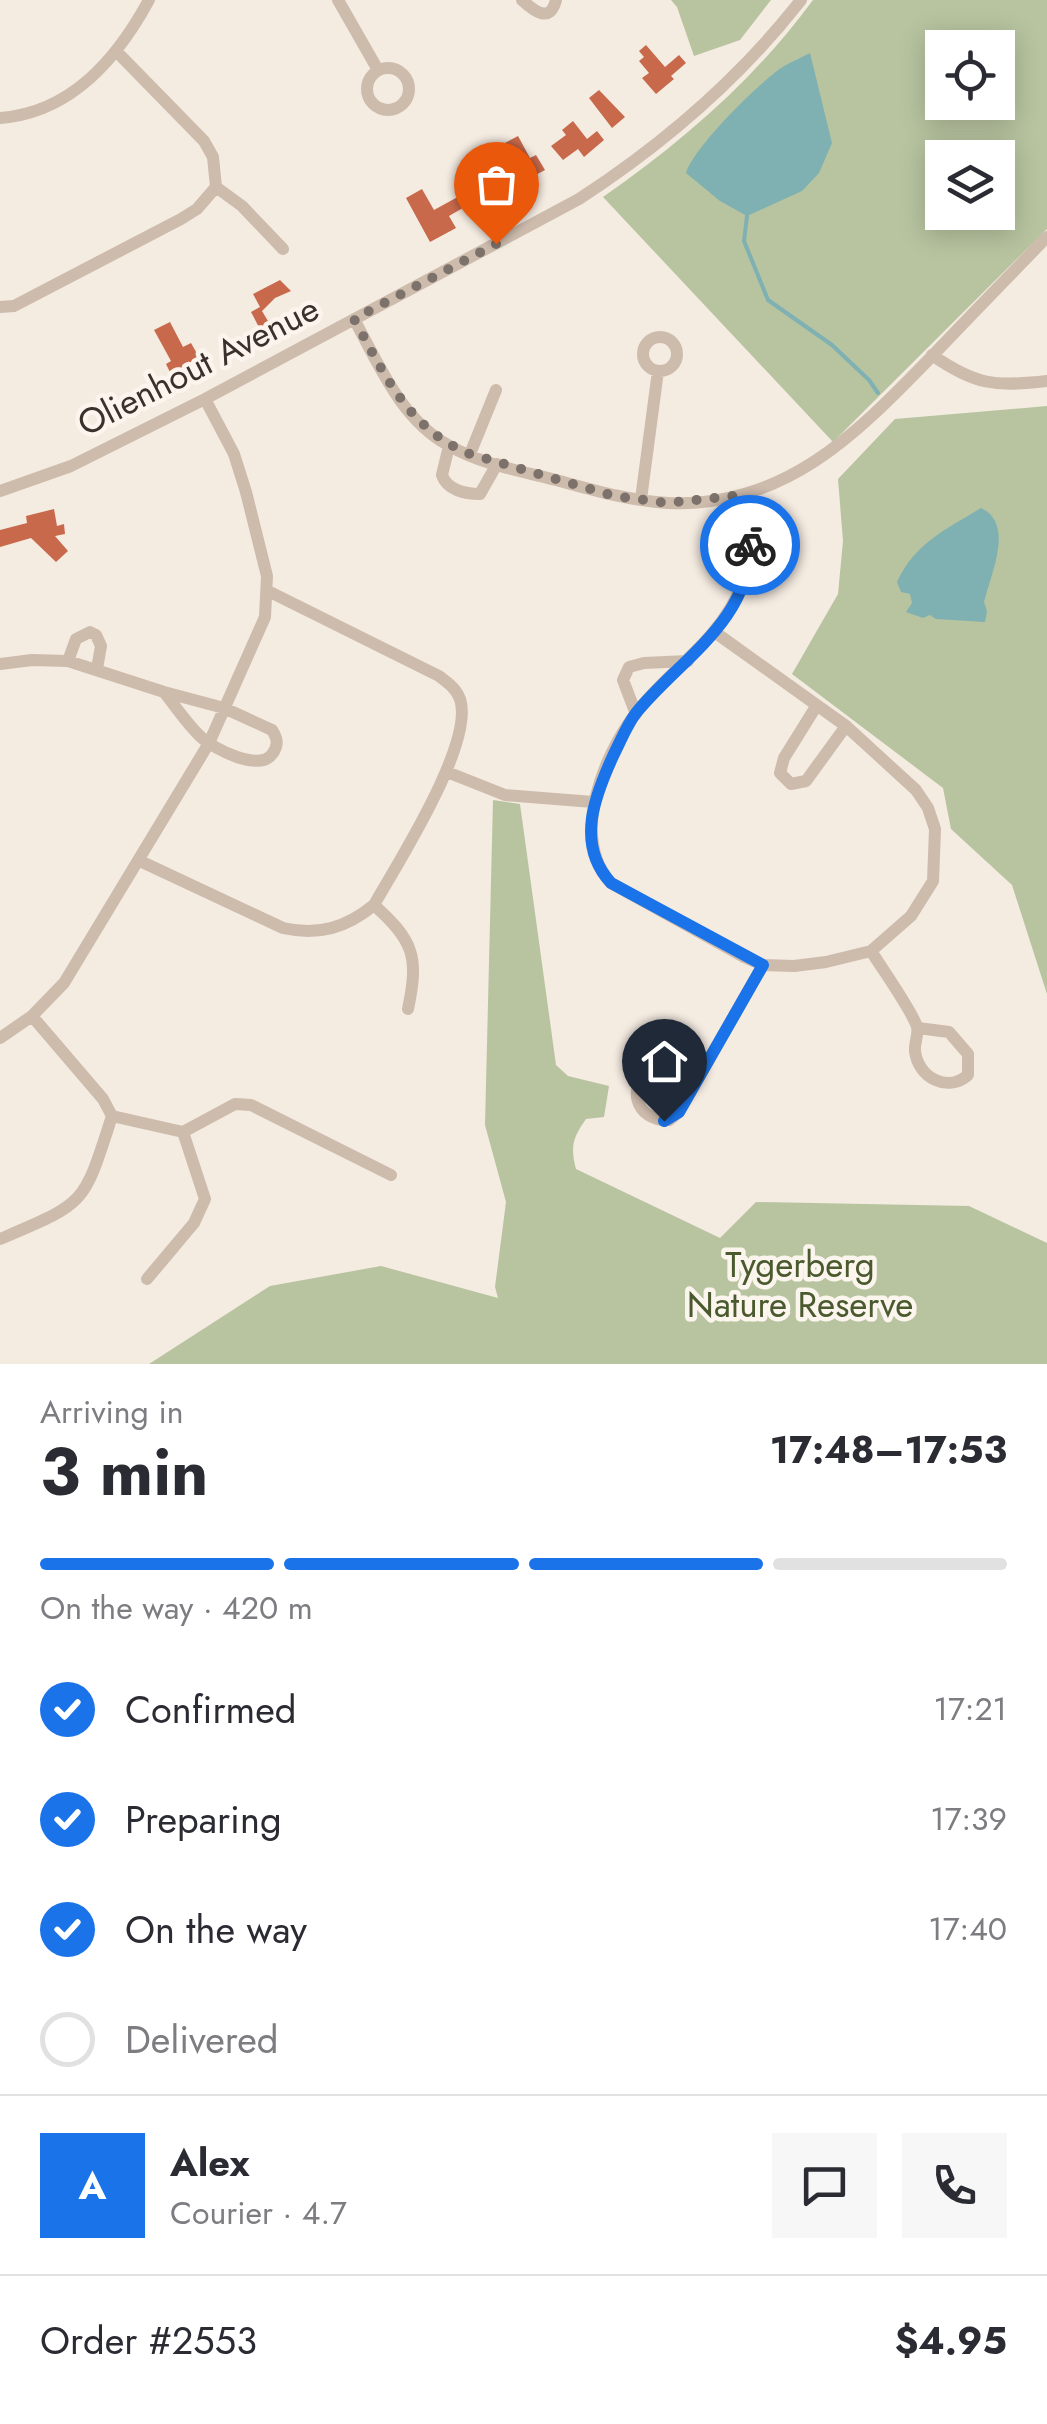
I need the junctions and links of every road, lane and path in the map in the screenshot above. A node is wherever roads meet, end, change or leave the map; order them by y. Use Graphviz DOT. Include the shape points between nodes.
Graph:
graph roads {
  1 [pos="149,0"];
  2 [pos="338,0"];
  3 [pos="522,0"];
  4 [pos="556,0"];
  5 [pos="801,0"];
  6 [pos="117,52"];
  7 [pos="378,70"];
  8 [pos="0,118"];
  9 [pos="216,187"];
  10 [pos="1047,237"];
  11 [pos="283,248"];
  12 [pos="0,307"];
  13 [pos="354,319"];
  14 [pos="932,355"];
  15 [pos="658,371"];
  16 [pos="1047,381"];
  17 [pos="496,390"];
  18 [pos="205,399"];
  19 [pos="449,446"];
  20 [pos="470,454"];
  21 [pos="497,464"];
  22 [pos="0,491"];
  23 [pos="743,495"];
  24 [pos="642,500"];
  25 [pos="268,591"];
  26 [pos="716,634"];
  27 [pos="68,661"];
  28 [pos="688,661"];
  29 [pos="0,664"];
  30 [pos="97,669"];
  31 [pos="164,692"];
  32 [pos="817,705"];
  33 [pos="224,708"];
  34 [pos="636,714"];
  35 [pos="846,726"];
  36 [pos="209,742"];
  37 [pos="447,772"];
  38 [pos="593,802"];
  39 [pos="140,862"];
  40 [pos="374,906"];
  41 [pos="870,950"];
  42 [pos="763,965"];
  43 [pos="408,1009"];
  44 [pos="32,1016"];
  45 [pos="918,1028"];
  46 [pos="0,1038"];
  47 [pos="696,1080"];
  48 [pos="112,1116"];
  49 [pos="183,1132"];
  50 [pos="391,1175"];
  51 [pos="0,1240"];
  52 [pos="147,1279"];
  1 -- 6 [label="street"];
  2 -- 7 [label="street"];
  3 -- 4 [label="street" via="545,14"];
  5 -- 13 [label="street, Olienhout Avenue" via="701,106 603,183"];
  6 -- 8 [label="street" via="64,100"];
  6 -- 9 [label="street" via="204,141"];
  9 -- 11 [label="street"];
  9 -- 12 [label="street" via="182,220 14,306"];
  10 -- 14 [label="street"];
  13 -- 18 [label="street, Olienhout Avenue"];
  13 -- 19 [label="street" via="398,399"];
  14 -- 16 [label="street" via="982,382"];
  14 -- 23 [label="street" via="836,448"];
  15 -- 24 [label="street"];
  17 -- 20 [label="street"];
  18 -- 22 [label="street, Olienhout Avenue" via="70,466"];
  18 -- 25 [label="street" via="240,472"];
  19 -- 20 [label="street"];
  19 -- 21 [label="street" via="442,474 455,489 480,494"];
  20 -- 21 [label="street"];
  21 -- 24 [label="street"];
  23 -- 24 [label="street"];
  23 -- 26 [label="street" via="750,555"];
  25 -- 33 [label="street" via="259,634"];
  25 -- 37 [label="street" via="452,686 462,712"];
  26 -- 28 [label="street"];
  26 -- 32 [label="street"];
  27 -- 29 [label="street"];
  27 -- 30 [label="street"];
  27 -- 30 [label="street" via="76,639 90,632 101,646"];
  28 -- 34 [label="street"];
  28 -- 34 [label="street" via="629,668 623,680"];
  30 -- 31 [label="street"];
  31 -- 33 [label="street"];
  31 -- 36 [label="street"];
  32 -- 35 [label="street"];
  32 -- 35 [label="street" via="784,758 785,780 806,781"];
  33 -- 36 [label="street"];
  33 -- 36 [label="street" via="272,730 274,752 256,762"];
  34 -- 38 [label="street"];
  35 -- 41 [label="street" via="916,790 935,828 933,881 924,899"];
  36 -- 39 [label="street"];
  37 -- 38 [label="street" via="505,796"];
  37 -- 40 [label="street"];
  38 -- 42 [label="street" via="594,856 611,883"];
  39 -- 40 [label="street" via="305,933 340,926"];
  39 -- 44 [label="street" via="64,984"];
  40 -- 43 [label="street" via="408,942 414,976"];
  41 -- 42 [label="street" via="826,962"];
  41 -- 45 [label="street"];
  42 -- 47 [label="street"];
  44 -- 46 [label="street"];
  44 -- 48 [label="street"];
  45 -- 45 [label="street" via="949,1032 968,1054 968,1075 947,1085 931,1076 915,1052"];
  47 -- 47 [label="street" via="670,1120 645,1112 635,1097 641,1078 655,1068"];
  48 -- 49 [label="street"];
  48 -- 51 [label="street" via="82,1196"];
  49 -- 50 [label="street" via="235,1104 252,1105"];
  49 -- 52 [label="street" via="205,1199 194,1223"];
}
